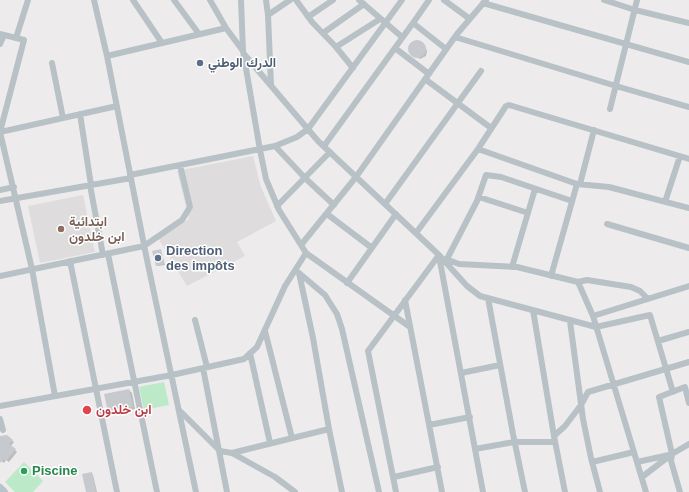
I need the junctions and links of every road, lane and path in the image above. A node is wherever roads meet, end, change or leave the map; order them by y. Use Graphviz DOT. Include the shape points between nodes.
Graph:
graph roads {
  1 [pos="28,0"];
  2 [pos="94,0"];
  3 [pos="133,0"];
  4 [pos="174,0"];
  5 [pos="210,0"];
  6 [pos="241,0"];
  7 [pos="266,0"];
  8 [pos="290,0"];
  9 [pos="296,0"];
  10 [pos="333,0"];
  11 [pos="402,0"];
  12 [pos="428,0"];
  13 [pos="444,0"];
  14 [pos="604,0"];
  15 [pos="638,0"];
  16 [pos="361,2"];
  17 [pos="485,2"];
  18 [pos="635,10"];
  19 [pos="268,15"];
  20 [pos="308,17"];
  21 [pos="380,18"];
  22 [pos="470,19"];
  23 [pos="413,23"];
  24 [pos="689,23"];
  25 [pos="386,24"];
  26 [pos="226,28"];
  27 [pos="323,33"];
  28 [pos="2,34"];
  29 [pos="199,34"];
  30 [pos="402,37"];
  31 [pos="455,37"];
  32 [pos="16,38"];
  33 [pos="162,43"];
  34 [pos="0,44"];
  35 [pos="626,45"];
  36 [pos="336,47"];
  37 [pos="394,48"];
  38 [pos="446,49"];
  39 [pos="243,52"];
  40 [pos="107,56"];
  41 [pos="689,62"];
  42 [pos="52,63"];
  43 [pos="353,68"];
  44 [pos="481,71"];
  45 [pos="427,77"];
  46 [pos="271,86"];
  47 [pos="616,86"];
  48 [pos="457,104"];
  49 [pos="117,106"];
  50 [pos="689,107"];
  51 [pos="610,109"];
  52 [pos="80,114"];
  53 [pos="63,118"];
  54 [pos="491,128"];
  55 [pos="308,129"];
  56 [pos="594,130"];
  57 [pos="0,132"];
  58 [pos="275,146"];
  59 [pos="324,146"];
  60 [pos="478,149"];
  61 [pos="260,150"];
  62 [pos="330,152"];
  63 [pos="680,156"];
  64 [pos="689,159"];
  65 [pos="180,165"];
  66 [pos="130,176"];
  67 [pos="356,177"];
  68 [pos="305,178"];
  69 [pos="578,184"];
  70 [pos="91,185"];
  71 [pos="14,187"];
  72 [pos="535,189"];
  73 [pos="0,190"];
  74 [pos="479,197"];
  75 [pos="16,198"];
  76 [pos="0,201"];
  77 [pos="572,201"];
  78 [pos="666,202"];
  79 [pos="385,204"];
  80 [pos="334,205"];
  81 [pos="277,206"];
  82 [pos="689,208"];
  83 [pos="528,213"];
  84 [pos="327,214"];
  85 [pos="396,214"];
  86 [pos="607,224"];
  87 [pos="416,233"];
  88 [pos="301,245"];
  89 [pos="144,246"];
  90 [pos="372,248"];
  91 [pos="689,248"];
  92 [pos="306,253"];
  93 [pos="106,254"];
  94 [pos="439,255"];
  95 [pos="447,259"];
  96 [pos="70,262"];
  97 [pos="512,267"];
  98 [pos="32,269"];
  99 [pos="299,270"];
  100 [pos="0,276"];
  101 [pos="551,276"];
  102 [pos="347,282"];
  103 [pos="578,282"];
  104 [pos="689,286"];
  105 [pos="488,298"];
  106 [pos="648,299"];
  107 [pos="405,300"];
  108 [pos="532,310"];
  109 [pos="393,316"];
  110 [pos="593,316"];
  111 [pos="195,320"];
  112 [pos="570,321"];
  113 [pos="410,327"];
  114 [pos="596,327"];
  115 [pos="265,331"];
  116 [pos="689,332"];
  117 [pos="658,341"];
  118 [pos="250,353"];
  119 [pos="689,362"];
  120 [pos="500,365"];
  121 [pos="205,368"];
  122 [pos="666,369"];
  123 [pos="461,373"];
  124 [pos="172,375"];
  125 [pos="134,382"];
  126 [pos="614,385"];
  127 [pos="96,388"];
  128 [pos="673,392"];
  129 [pos="55,396"];
  130 [pos="689,403"];
  131 [pos="581,405"];
  132 [pos="0,406"];
  133 [pos="179,410"];
  134 [pos="470,417"];
  135 [pos="0,419"];
  136 [pos="429,425"];
  137 [pos="329,429"];
  138 [pos="3,430"];
  139 [pos="292,438"];
  140 [pos="554,439"];
  141 [pos="514,442"];
  142 [pos="270,443"];
  143 [pos="689,444"];
  144 [pos="475,449"];
  145 [pos="220,451"];
  146 [pos="634,452"];
  147 [pos="232,453"];
  148 [pos="672,454"];
  149 [pos="592,462"];
  150 [pos="637,462"];
  151 [pos="438,467"];
  152 [pos="394,477"];
  153 [pos="642,477"];
  154 [pos="0,488"];
  155 [pos="4,492"];
  156 [pos="117,492"];
  157 [pos="157,492"];
  158 [pos="196,492"];
  159 [pos="227,492"];
  160 [pos="295,492"];
  161 [pos="342,492"];
  162 [pos="378,492"];
  163 [pos="396,492"];
  164 [pos="442,492"];
  165 [pos="483,492"];
  166 [pos="525,492"];
  167 [pos="565,492"];
  168 [pos="600,492"];
  169 [pos="646,492"];
  170 [pos="680,492"];
  1 -- 32 [label="street"];
  2 -- 40 [label="street"];
  3 -- 33 [label="street"];
  4 -- 29 [label="street"];
  5 -- 26 [label="street"];
  6 -- 39 [label="street"];
  7 -- 19 [label="street"];
  8 -- 19 [label="street"];
  9 -- 20 [label="street"];
  10 -- 20 [label="street"];
  11 -- 25 [label="street"];
  12 -- 23 [label="street"];
  13 -- 22 [label="street"];
  14 -- 18 [label="street"];
  15 -- 18 [label="street"];
  16 -- 21 [label="street"];
  16 -- 27 [label="street"];
  17 -- 22 [label="street"];
  17 -- 35 [label="street"];
  18 -- 24 [label="street"];
  18 -- 35 [label="street"];
  19 -- 46 [label="street"];
  20 -- 27 [label="street"];
  21 -- 25 [label="street"];
  21 -- 36 [label="street"];
  22 -- 31 [label="street"];
  23 -- 30 [label="street"];
  23 -- 38 [label="street"];
  25 -- 30 [label="street"];
  25 -- 43 [label="street"];
  26 -- 29 [label="street"];
  26 -- 39 [label="street"];
  27 -- 36 [label="street"];
  28 -- 32 [label="street"];
  28 -- 34 [label="street"];
  29 -- 33 [label="street"];
  30 -- 37 [label="street"];
  31 -- 38 [label="street"];
  31 -- 47 [label="street"];
  32 -- 57 [label="street" via="24,40"];
  33 -- 40 [label="street"];
  35 -- 41 [label="street"];
  35 -- 47 [label="street"];
  36 -- 43 [label="street"];
  37 -- 45 [label="street"];
  37 -- 59 [label="street"];
  38 -- 45 [label="street"];
  39 -- 46 [label="street"];
  39 -- 61 [label="street"];
  40 -- 49 [label="street"];
  42 -- 53 [label="street"];
  43 -- 55 [label="street"];
  44 -- 48 [label="street"];
  45 -- 48 [label="street"];
  45 -- 67 [label="street"];
  46 -- 55 [label="street"];
  47 -- 50 [label="street"];
  47 -- 51 [label="street"];
  48 -- 54 [label="street"];
  48 -- 79 [label="street"];
  49 -- 52 [label="street"];
  49 -- 66 [label="street"];
  52 -- 53 [label="street"];
  52 -- 70 [label="street"];
  53 -- 57 [label="street"];
  54 -- 56 [label="street" via="504,107 509,105"];
  54 -- 60 [label="street"];
  55 -- 58 [label="street" via="297,138"];
  55 -- 59 [label="street"];
  56 -- 63 [label="street"];
  56 -- 69 [label="street"];
  57 -- 71 [label="street"];
  58 -- 61 [label="street"];
  58 -- 68 [label="street"];
  59 -- 62 [label="street"];
  60 -- 69 [label="street"];
  60 -- 87 [label="street"];
  61 -- 65 [label="street"];
  61 -- 81 [label="street" via="266,179"];
  62 -- 67 [label="street"];
  62 -- 68 [label="street"];
  63 -- 64 [label="street"];
  63 -- 78 [label="street"];
  65 -- 66 [label="street"];
  65 -- 89 [label="street" via="190,207 182,220"];
  66 -- 70 [label="street"];
  66 -- 89 [label="street"];
  67 -- 79 [label="street"];
  67 -- 80 [label="street"];
  68 -- 80 [label="street"];
  68 -- 81 [label="street"];
  69 -- 77 [label="street"];
  69 -- 78 [label="street" via="609,187"];
  70 -- 75 [label="street"];
  70 -- 93 [label="street"];
  71 -- 73 [label="street"];
  71 -- 75 [label="street"];
  72 -- 74 [label="street" via="486,175"];
  72 -- 77 [label="street"];
  72 -- 83 [label="street"];
  74 -- 83 [label="street"];
  74 -- 95 [label="street"];
  75 -- 76 [label="street"];
  75 -- 98 [label="street"];
  77 -- 101 [label="street"];
  78 -- 82 [label="street"];
  79 -- 85 [label="street"];
  80 -- 84 [label="street"];
  81 -- 88 [label="street"];
  83 -- 97 [label="street"];
  84 -- 88 [label="street"];
  84 -- 90 [label="street"];
  85 -- 87 [label="street"];
  85 -- 90 [label="street"];
  86 -- 91 [label="street"];
  87 -- 94 [label="street"];
  88 -- 92 [label="street"];
  89 -- 93 [label="street"];
  89 -- 124 [label="street"];
  90 -- 102 [label="street"];
  92 -- 99 [label="street"];
  92 -- 102 [label="street"];
  93 -- 96 [label="street"];
  93 -- 125 [label="street"];
  94 -- 95 [label="street"];
  94 -- 105 [label="street" via="467,286 480,296"];
  94 -- 107 [label="street"];
  94 -- 123 [label="street"];
  95 -- 97 [label="street" via="459,264"];
  96 -- 98 [label="street"];
  96 -- 127 [label="street"];
  97 -- 101 [label="street"];
  98 -- 100 [label="street"];
  98 -- 129 [label="street"];
  99 -- 115 [label="street" via="285,286"];
  99 -- 137 [label="street"];
  99 -- 162 [label="street" via="325,295 337,314"];
  101 -- 103 [label="street"];
  102 -- 109 [label="street"];
  103 -- 106 [label="street" via="587,280 631,288 640,291"];
  103 -- 110 [label="street"];
  104 -- 106 [label="street"];
  105 -- 108 [label="street"];
  105 -- 120 [label="street"];
  106 -- 110 [label="street"];
  107 -- 109 [label="street"];
  107 -- 113 [label="street"];
  108 -- 112 [label="street"];
  108 -- 140 [label="street"];
  109 -- 113 [label="street"];
  109 -- 152 [label="street" via="368,351"];
  110 -- 114 [label="street"];
  111 -- 121 [label="street"];
  112 -- 114 [label="street"];
  112 -- 131 [label="street"];
  113 -- 136 [label="street"];
  114 -- 117 [label="street" via="650,315"];
  114 -- 126 [label="street"];
  115 -- 118 [label="street" via="257,347"];
  115 -- 139 [label="street"];
  116 -- 117 [label="street"];
  117 -- 122 [label="street"];
  118 -- 121 [label="street" via="244,359"];
  118 -- 142 [label="street"];
  119 -- 122 [label="street"];
  120 -- 123 [label="street"];
  120 -- 141 [label="street"];
  121 -- 124 [label="street"];
  121 -- 145 [label="street"];
  122 -- 126 [label="street"];
  122 -- 128 [label="street"];
  123 -- 134 [label="street"];
  124 -- 125 [label="street"];
  124 -- 133 [label="street"];
  125 -- 127 [label="street"];
  125 -- 157 [label="street"];
  126 -- 131 [label="street" via="588,392"];
  126 -- 146 [label="street"];
  127 -- 129 [label="street"];
  127 -- 156 [label="street"];
  128 -- 130 [label="street" via="684,387"];
  128 -- 148 [label="street" via="658,397"];
  129 -- 132 [label="street"];
  131 -- 140 [label="street"];
  131 -- 149 [label="street"];
  133 -- 145 [label="street"];
  133 -- 158 [label="street"];
  134 -- 136 [label="street"];
  134 -- 144 [label="street"];
  135 -- 138 [label="street"];
  136 -- 151 [label="street"];
  137 -- 139 [label="street"];
  137 -- 161 [label="street"];
  139 -- 142 [label="street"];
  140 -- 141 [label="street"];
  140 -- 167 [label="street"];
  141 -- 144 [label="street"];
  141 -- 166 [label="street"];
  142 -- 147 [label="street"];
  143 -- 148 [label="street"];
  144 -- 165 [label="street"];
  145 -- 147 [label="street"];
  145 -- 159 [label="street"];
  146 -- 149 [label="street"];
  146 -- 150 [label="street"];
  147 -- 160 [label="street" via="275,477"];
  148 -- 150 [label="street"];
  148 -- 153 [label="street"];
  148 -- 170 [label="street" via="671,461"];
  149 -- 168 [label="street"];
  150 -- 153 [label="street"];
  151 -- 152 [label="street"];
  151 -- 164 [label="street"];
  152 -- 163 [label="street"];
  153 -- 169 [label="street"];
  154 -- 155 [label="street"];
}
